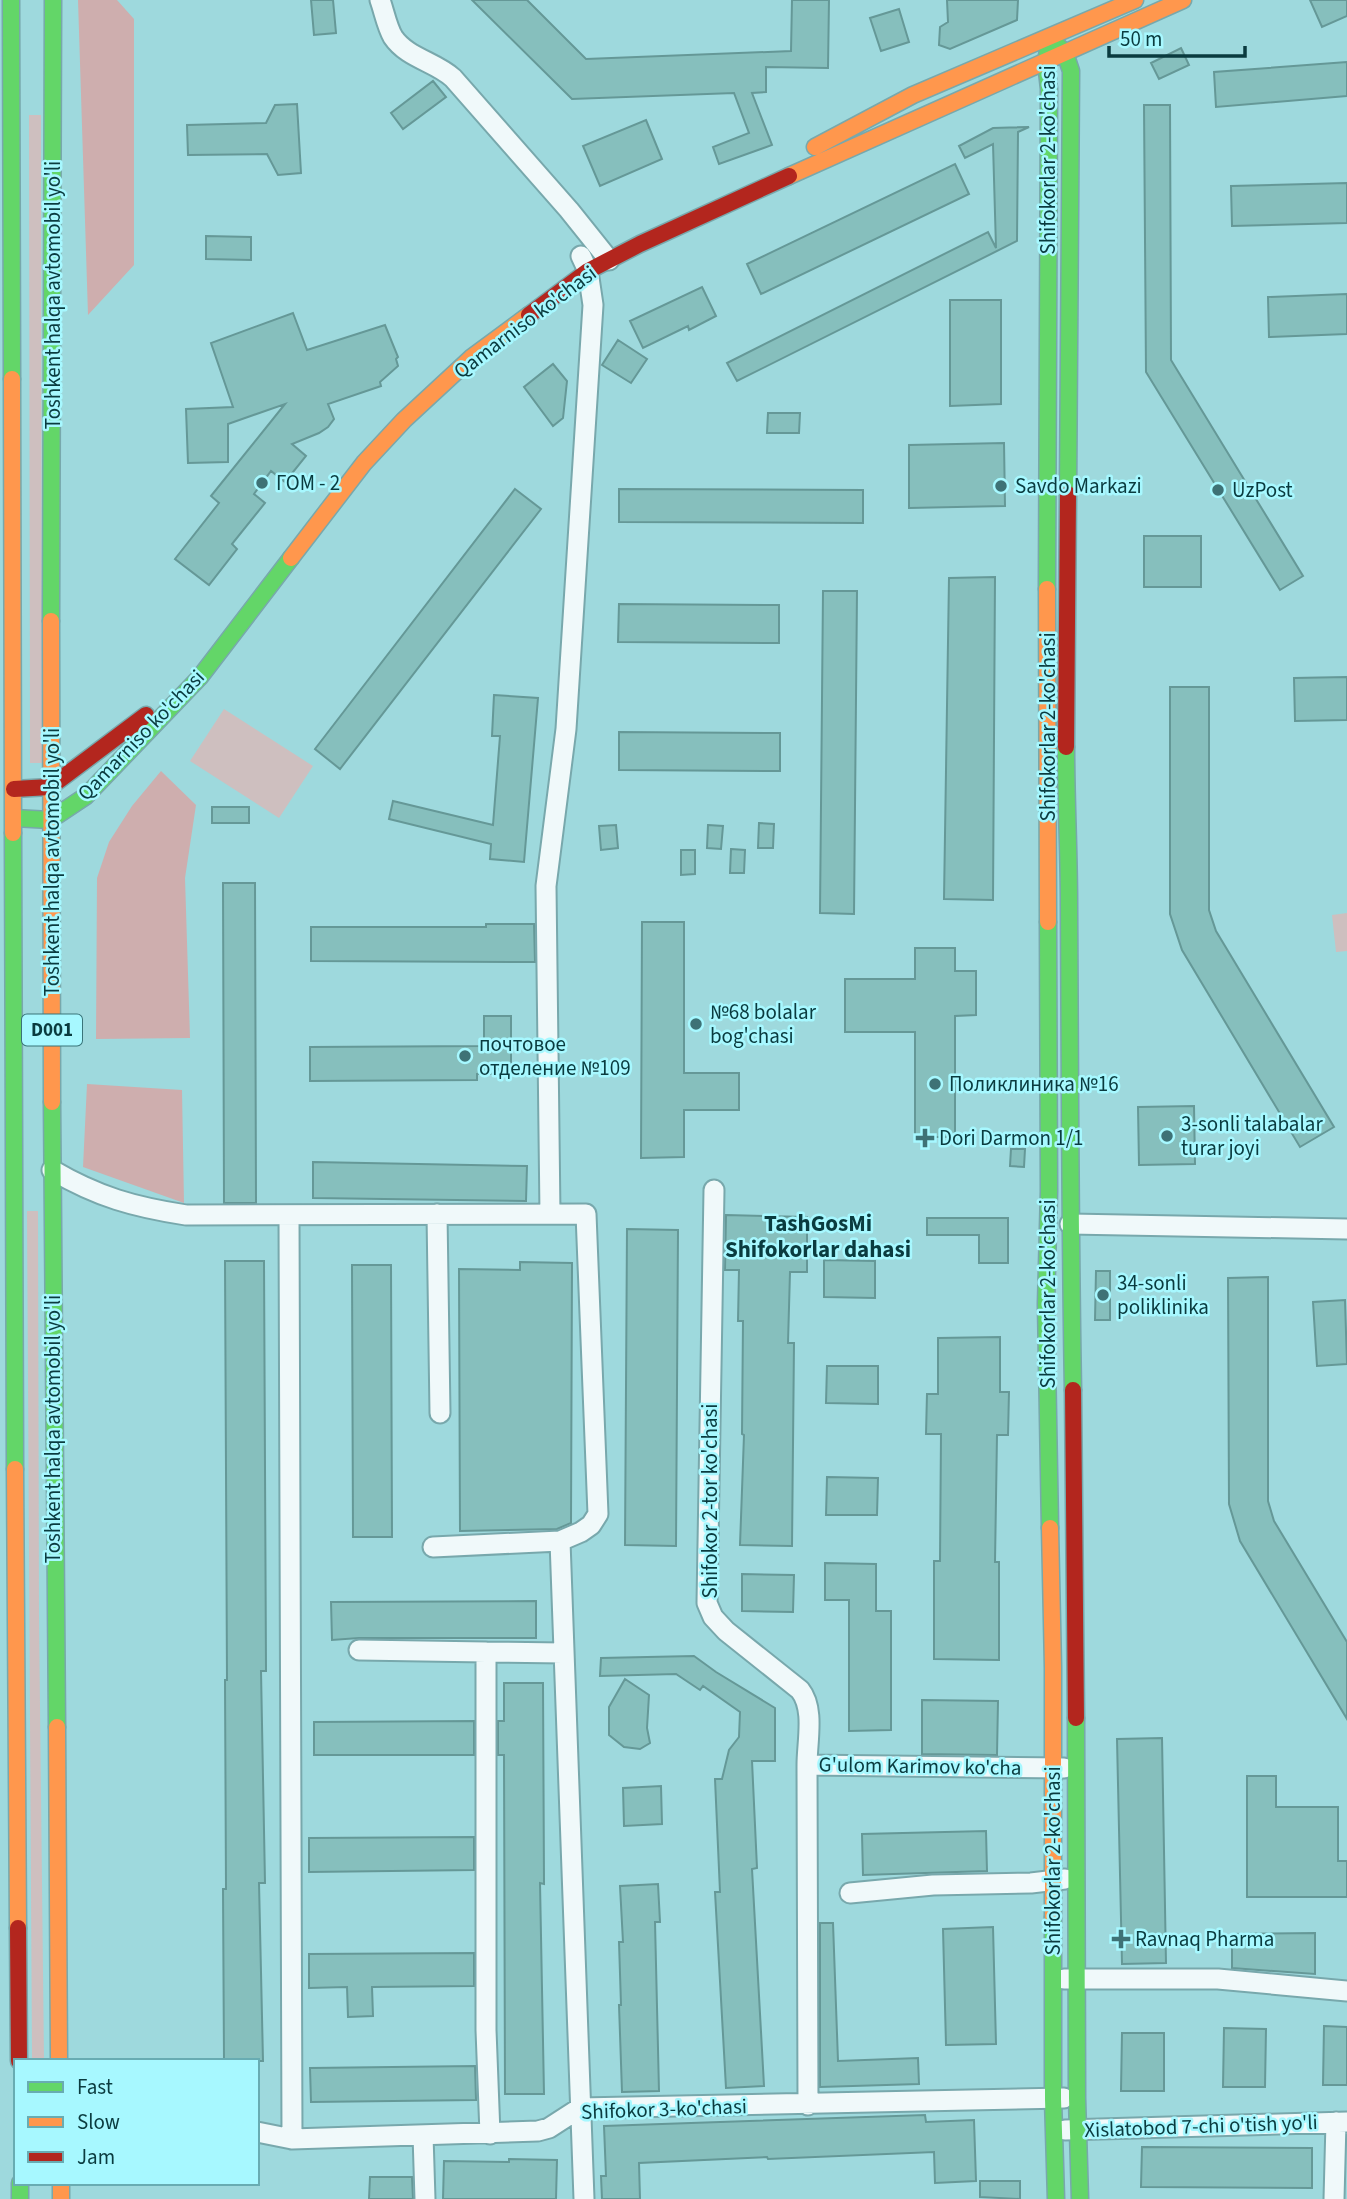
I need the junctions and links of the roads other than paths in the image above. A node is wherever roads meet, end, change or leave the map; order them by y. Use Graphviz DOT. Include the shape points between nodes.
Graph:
graph roads {
  1 [pos="11,0"];
  2 [pos="53,0"];
  3 [pos="380,0"];
  4 [pos="1135,0"];
  5 [pos="1183,0"];
  6 [pos="1050,38"];
  7 [pos="1065,53"];
  8 [pos="1046,62"];
  9 [pos="54,93"];
  10 [pos="11,94"];
  11 [pos="604,253"];
  12 [pos="580,264"];
  13 [pos="459,346"];
  14 [pos="471,358"];
  15 [pos="444,362"];
  16 [pos="421,382"];
  17 [pos="407,396"];
  18 [pos="377,426"];
  19 [pos="337,473"];
  20 [pos="50,787"];
  21 [pos="14,789"];
  22 [pos="14,818"];
  23 [pos="50,820"];
  24 [pos="14,1051"];
  25 [pos="52,1051"];
  26 [pos="14,1171"];
  27 [pos="52,1171"];
  28 [pos="714,1190"];
  29 [pos="437,1214"];
  30 [pos="550,1214"];
  31 [pos="289,1215"];
  32 [pos="1070,1224"];
  33 [pos="1347,1229"];
  34 [pos="7,1268"];
  35 [pos="439,1413"];
  36 [pos="561,1541"];
  37 [pos="433,1547"];
  38 [pos="359,1650"];
  39 [pos="486,1652"];
  40 [pos="563,1653"];
  41 [pos="807,1765"];
  42 [pos="1053,1768"];
  43 [pos="1076,1768"];
  44 [pos="1077,1877"];
  45 [pos="1052,1880"];
  46 [pos="850,1893"];
  47 [pos="1053,1979"];
  48 [pos="1078,1980"];
  49 [pos="1347,1991"];
  50 [pos="19,2059"];
  51 [pos="59,2059"];
  52 [pos="1077,2098"];
  53 [pos="1054,2099"];
  54 [pos="808,2105"];
  55 [pos="580,2108"];
  56 [pos="1341,2122"];
  57 [pos="1079,2130"];
  58 [pos="1054,2131"];
  59 [pos="259,2132"];
  60 [pos="490,2134"];
  61 [pos="423,2136"];
  62 [pos="292,2139"];
  63 [pos="425,2199"];
  64 [pos="584,2199"];
  65 [pos="1056,2199"];
  66 [pos="1080,2199"];
  67 [pos="1334,2199"];
  1 -- 10 [label="main road, Toshkent halqa avtomobil yo'li / D001"];
  2 -- 9 [label="main road, Toshkent halqa avtomobil yo'li / D001"];
  3 -- 11 [label="street" via="393,37 416,57 453,78"];
  4 -- 6 [label="main road, Qamarniso ko'chasi"];
  5 -- 7 [label="main road, Qamarniso ko'chasi"];
  6 -- 7 [label="main road, Shifokorlar 2-ko'chasi"];
  6 -- 8 [label="main road, Shifokorlar 2-ko'chasi"];
  6 -- 11 [label="main road, Qamarniso ko'chasi" via="913,95"];
  7 -- 8 [label="main road, Qamarniso ko'chasi"];
  7 -- 32 [label="main road, Shifokorlar 2-ko'chasi" via="1071,71 1072,108 1066,820"];
  8 -- 11 [label="main road, Qamarniso ko'chasi" via="640,244"];
  8 -- 42 [label="main road, Shifokorlar 2-ko'chasi" via="1046,1304"];
  9 -- 10 [label="main road"];
  9 -- 20 [label="main road, Toshkent halqa avtomobil yo'li / D001"];
  10 -- 21 [label="main road, Toshkent halqa avtomobil yo'li / D001"];
  11 -- 12 [label="main road, Qamarniso ko'chasi"];
  12 -- 14 [label="main road, Qamarniso ko'chasi"];
  12 -- 30 [label="street" via="593,305 566,729 546,886"];
  13 -- 14 [label="main road"];
  14 -- 23 [label="main road, Qamarniso ko'chasi" via="364,463 200,677 86,796"];
  15 -- 16 [label="main road, Qamarniso ko'chasi"];
  17 -- 18 [label="main road"];
  19 -- 20 [label="main road, Qamarniso ko'chasi" via="168,696"];
  20 -- 21 [label="main road, Qamarniso ko'chasi"];
  20 -- 23 [label="main road, Toshkent halqa avtomobil yo'li / D001"];
  21 -- 22 [label="main road, Toshkent halqa avtomobil yo'li / D001"];
  22 -- 23 [label="main road"];
  22 -- 24 [label="main road, Toshkent halqa avtomobil yo'li / D001"];
  23 -- 25 [label="main road, Toshkent halqa avtomobil yo'li / D001"];
  24 -- 25 [label="main road"];
  24 -- 26 [label="main road, Toshkent halqa avtomobil yo'li / D001"];
  25 -- 27 [label="main road, Toshkent halqa avtomobil yo'li / D001"];
  26 -- 27 [label="main road"];
  26 -- 34 [label="main road, Toshkent halqa avtomobil yo'li / D001"];
  27 -- 31 [label="street" via="82,1188 139,1208 186,1216"];
  27 -- 51 [label="main road, Toshkent halqa avtomobil yo'li / D001"];
  28 -- 41 [label="street, Shifokor 2-tor ko'chasi" via="707,1602 726,1631 806,1698"];
  29 -- 30 [label="street"];
  29 -- 31 [label="street"];
  29 -- 35 [label="street"];
  30 -- 36 [label="street" via="586,1214 598,1514 591,1525"];
  31 -- 62 [label="street"];
  32 -- 33 [label="street"];
  32 -- 43 [label="main road, Shifokorlar 2-ko'chasi"];
  34 -- 50 [label="main road, Toshkent halqa avtomobil yo'li / D001"];
  36 -- 37 [label="street"];
  36 -- 40 [label="street"];
  38 -- 39 [label="street"];
  39 -- 40 [label="street"];
  39 -- 60 [label="street"];
  40 -- 55 [label="street"];
  41 -- 42 [label="street, G'ulom Karimov ko'cha"];
  41 -- 54 [label="street, Shifokor 2-tor ko'chasi"];
  42 -- 43 [label="street, G'ulom Karimov ko'cha"];
  42 -- 45 [label="main road, Shifokorlar 2-ko'chasi"];
  43 -- 44 [label="main road, Shifokorlar 2-ko'chasi"];
  44 -- 45 [label="street"];
  44 -- 48 [label="main road, Shifokorlar 2-ko'chasi"];
  45 -- 46 [label="street"];
  45 -- 47 [label="main road, Shifokorlar 2-ko'chasi"];
  47 -- 48 [label="street"];
  47 -- 53 [label="main road, Shifokorlar 2-ko'chasi"];
  48 -- 49 [label="street" via="1218,1979"];
  48 -- 52 [label="main road, Shifokorlar 2-ko'chasi"];
  52 -- 53 [label="street, Shifokor 3-ko'chasi"];
  52 -- 57 [label="main road, Shifokorlar 2-ko'chasi"];
  53 -- 54 [label="street, Shifokor 3-ko'chasi"];
  53 -- 58 [label="main road, Shifokorlar 2-ko'chasi"];
  54 -- 55 [label="street, Shifokor 3-ko'chasi"];
  55 -- 60 [label="street, Shifokor 3-ko'chasi" via="544,2130"];
  55 -- 64 [label="street"];
  56 -- 57 [label="street, Xislatobod 7-chi o'tish yo'li"];
  56 -- 67 [label="street"];
  57 -- 58 [label="street, Xislatobod 7-chi o'tish yo'li"];
  57 -- 66 [label="main road, Shifokorlar 2-ko'chasi"];
  58 -- 65 [label="main road, Shifokorlar 2-ko'chasi"];
  59 -- 62 [label="street, Shifokor 3-ko'chasi"];
  60 -- 61 [label="street, Shifokor 3-ko'chasi"];
  61 -- 62 [label="street, Shifokor 3-ko'chasi"];
  61 -- 63 [label="street"];
}
